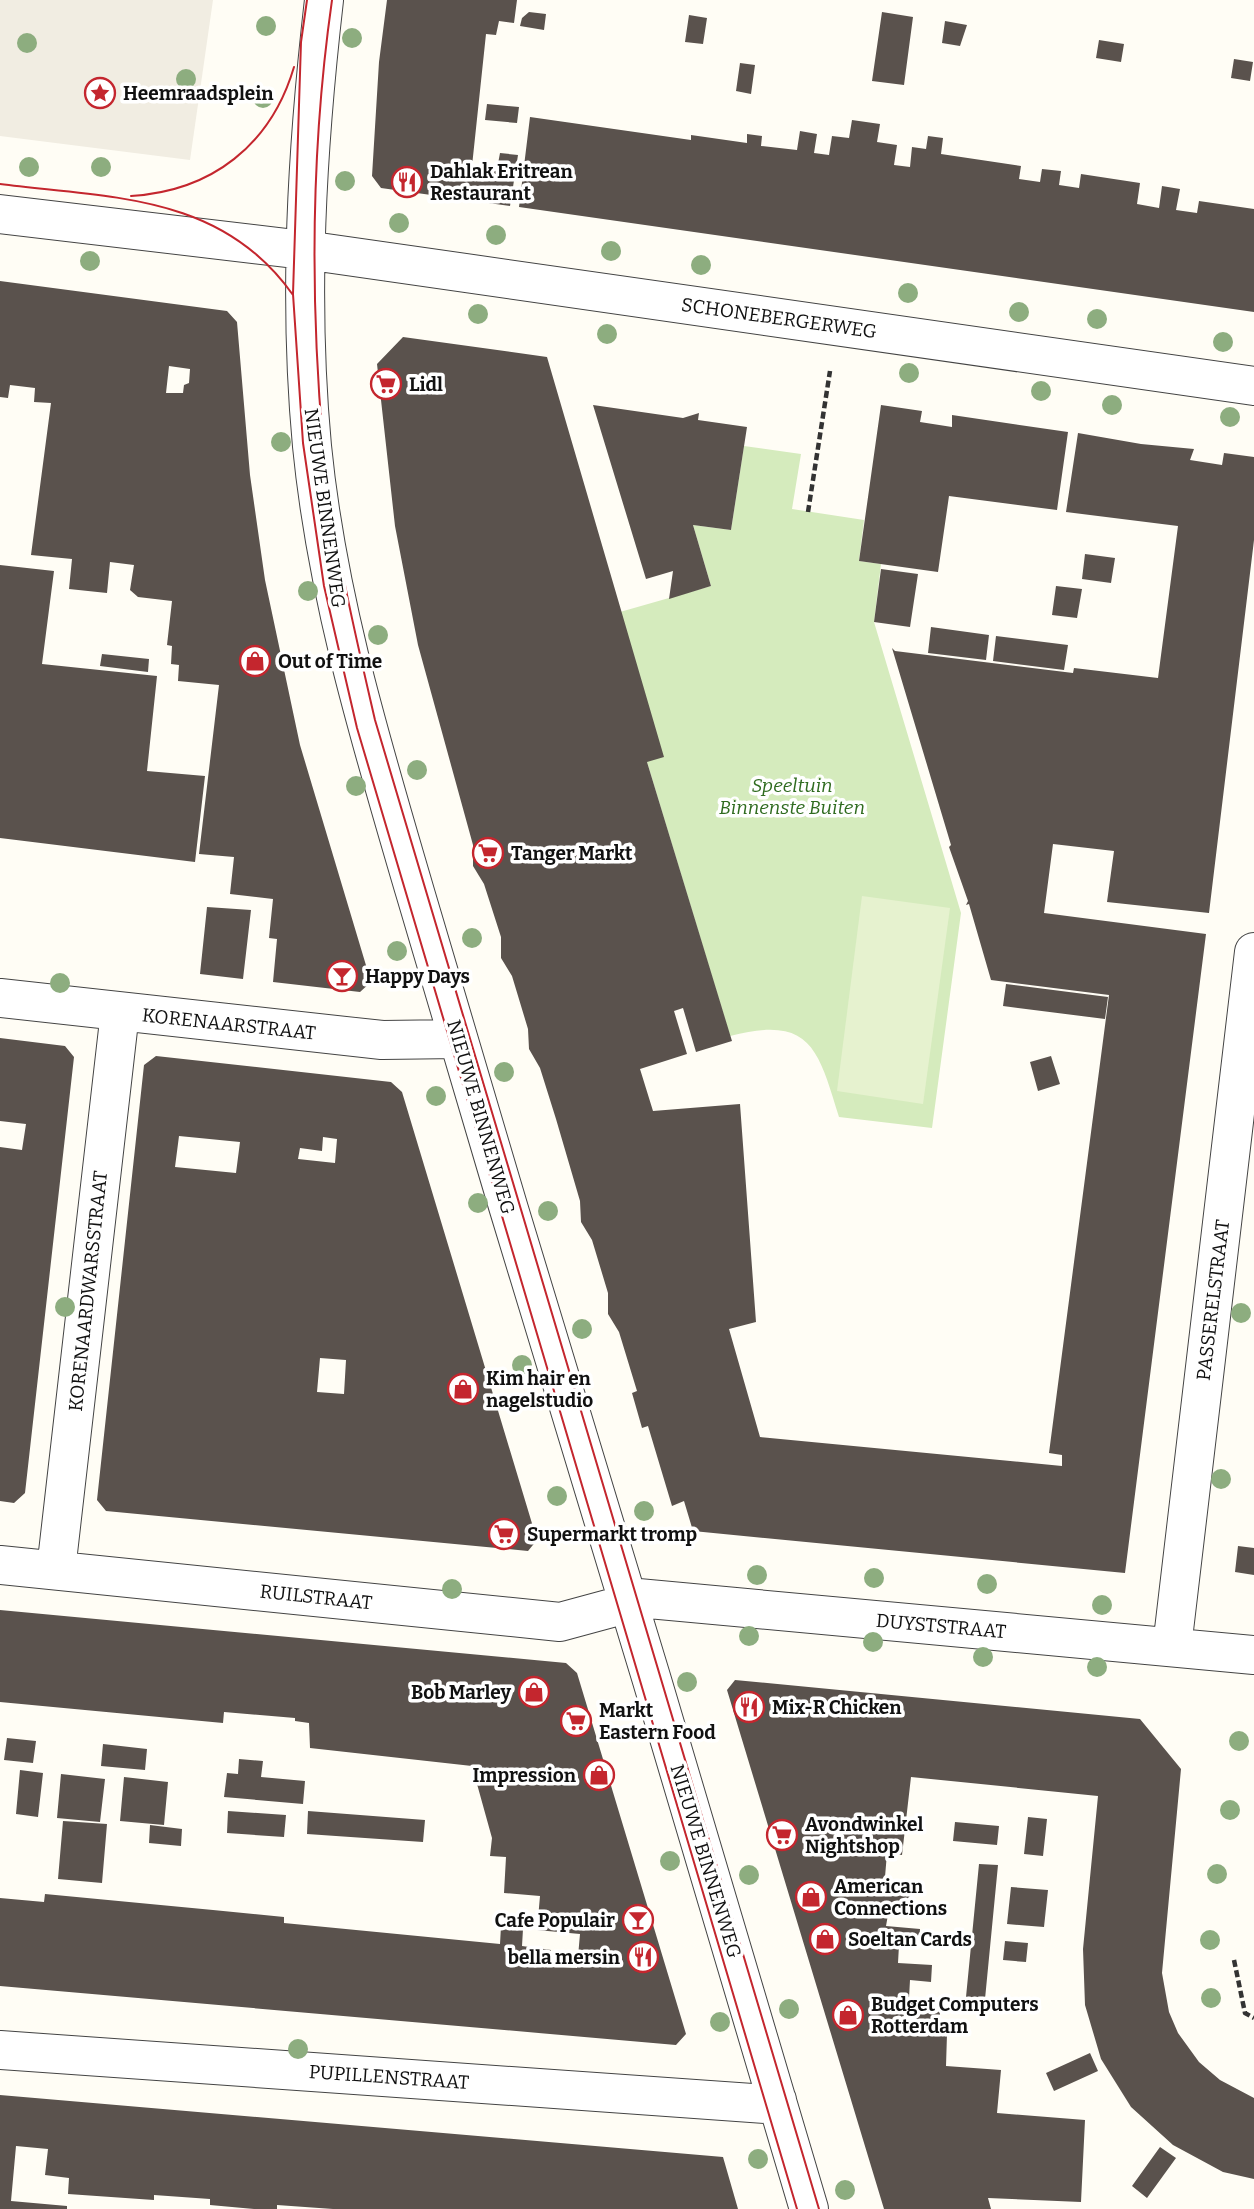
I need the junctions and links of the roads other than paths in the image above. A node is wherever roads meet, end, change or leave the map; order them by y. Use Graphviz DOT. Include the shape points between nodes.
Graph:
graph roads {
  1 [pos="324,0"];
  2 [pos="0,214"];
  3 [pos="304,251"];
  4 [pos="1254,386"];
  5 [pos="1254,952"];
  6 [pos="0,998"];
  7 [pos="120,1012"];
  8 [pos="458,1039"];
  9 [pos="0,1564"];
  10 [pos="56,1570"];
  11 [pos="629,1602"];
  12 [pos="1172,1647"];
  13 [pos="1254,1655"];
  14 [pos="0,2050"];
  15 [pos="777,2101"];
  16 [pos="810,2209"];
  1 -- 3 [label="street, NIEUWE BINNENWEG" via="311,115"];
  2 -- 3 [label="street"];
  3 -- 4 [label="street, SCHONEBERGERWEG"];
  3 -- 8 [label="street, NIEUWE BINNENWEG" via="312,445 332,587 365,722"];
  5 -- 12 [label="street, PASSERELSTRAAT"];
  6 -- 7 [label="street, KORENAARSTRAAT"];
  7 -- 8 [label="street, KORENAARSTRAAT" via="382,1040"];
  7 -- 10 [label="street, KORENAARDWARSSTRAAT"];
  8 -- 11 [label="street, NIEUWE BINNENWEG"];
  9 -- 10 [label="street, RUILSTRAAT"];
  10 -- 11 [label="street, RUILSTRAAT" via="560,1622"];
  11 -- 12 [label="street, DUYSTSTRAAT" via="638,1598"];
  11 -- 15 [label="street, NIEUWE BINNENWEG"];
  12 -- 13 [label="street, DUYSTSTRAAT"];
  14 -- 15 [label="street, PUPILLENSTRAAT" via="752,2103"];
  15 -- 16 [label="street, NIEUWE BINNENWEG"];
}
